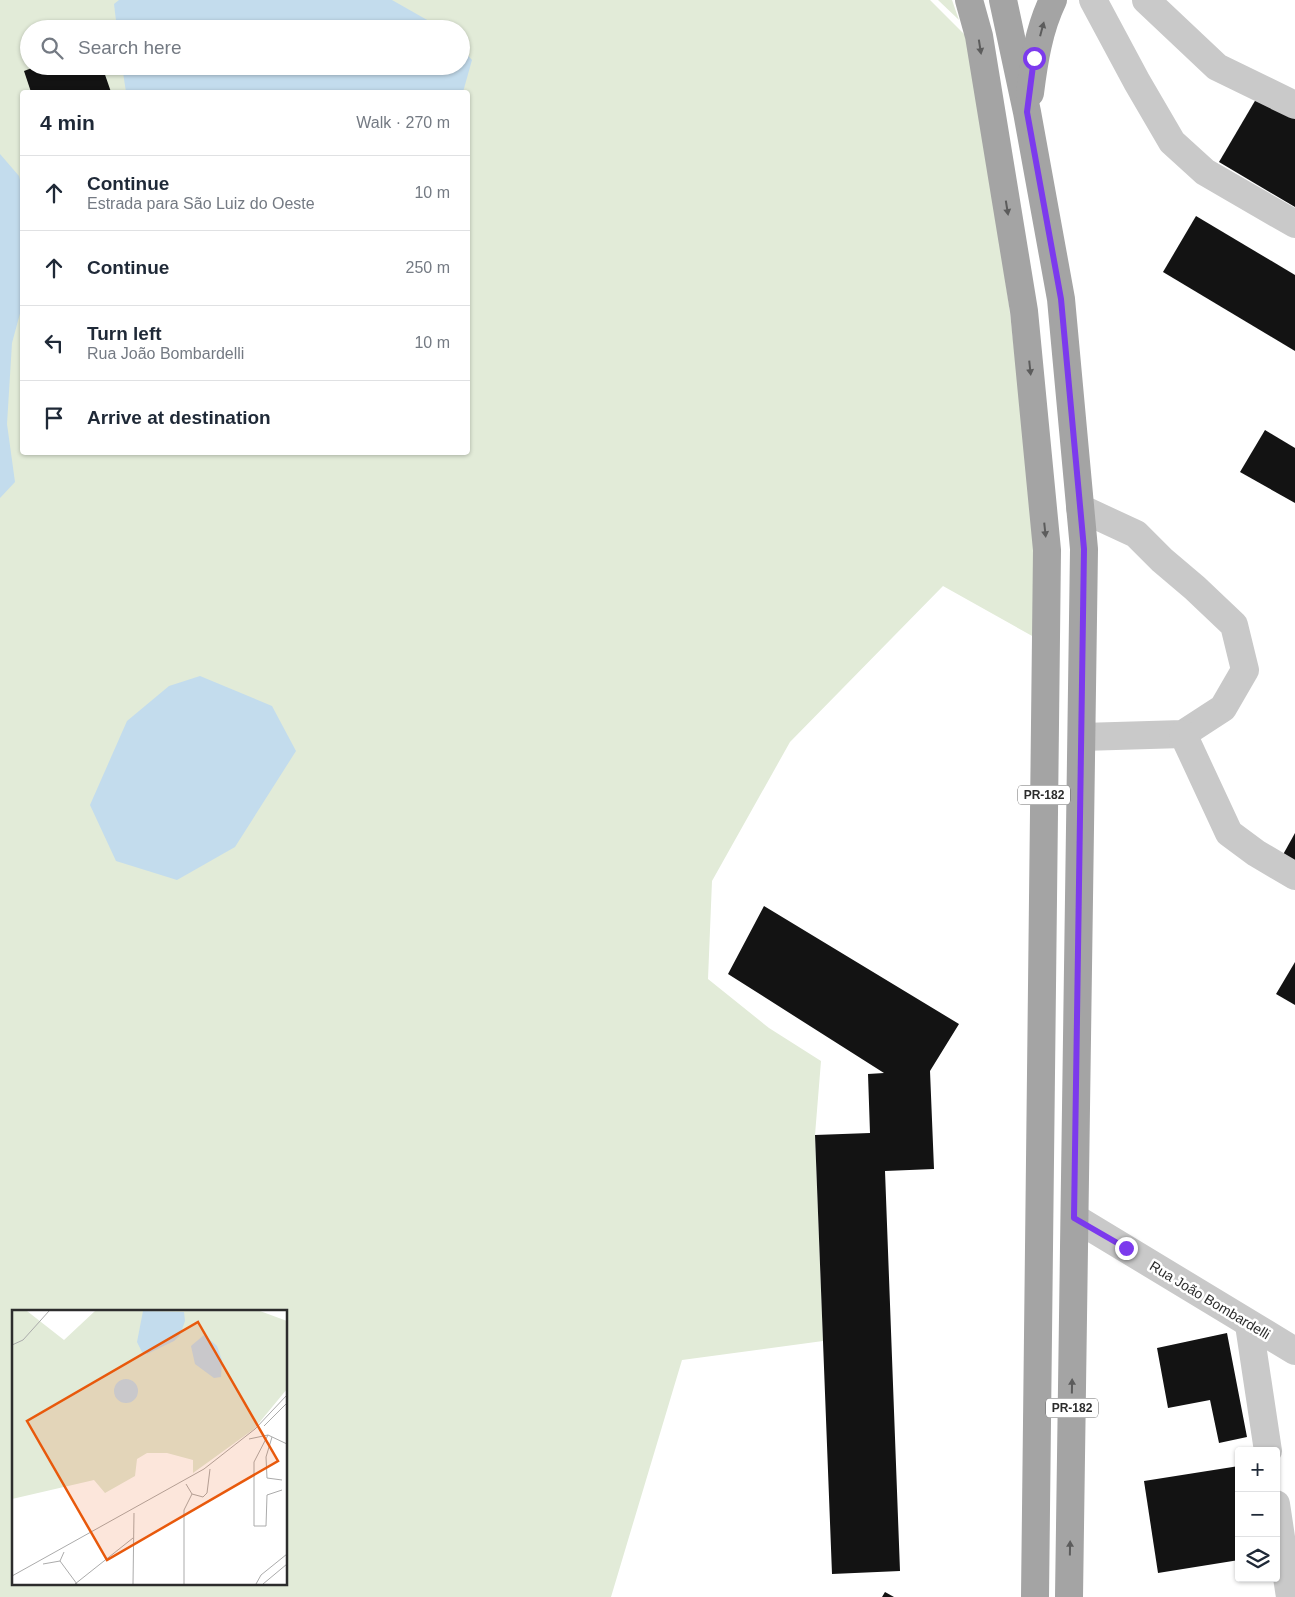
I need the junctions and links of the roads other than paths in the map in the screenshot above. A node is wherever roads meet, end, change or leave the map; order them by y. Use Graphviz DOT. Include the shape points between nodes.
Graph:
graph roads {
  1 [pos="969,0"];
  2 [pos="1003,0"];
  3 [pos="1052,0"];
  4 [pos="1093,0"];
  5 [pos="1146,0"];
  6 [pos="1295,105"];
  7 [pos="1027,112"];
  8 [pos="1295,224"];
  9 [pos="1080,508"];
  10 [pos="1183,734"];
  11 [pos="1082,737"];
  12 [pos="1295,876"];
  13 [pos="1074,1218"];
  14 [pos="1249,1325"];
  15 [pos="1295,1351"];
  16 [pos="1267,1447"];
  17 [pos="1280,1531"];
  18 [pos="1035,1597"];
  19 [pos="1069,1597"];
  20 [pos="1290,1597"];
  1 -- 18 [label="main road, PR-182, one-way" via="979,36 1024,311 1047,550"];
  2 -- 7 [label="main road, PR-182"];
  7 -- 3 [label="main road, one-way" via="1034,58"];
  4 -- 8 [label="street" via="1172,142 1205,172"];
  5 -- 6 [label="street" via="1217,67"];
  7 -- 9 [label="main road, PR-182" via="1061,299"];
  9 -- 10 [label="street" via="1136,534 1234,625 1246,670 1223,708"];
  9 -- 11 [label="main road, PR-182" via="1084,549"];
  10 -- 11 [label="street"];
  10 -- 12 [label="street" via="1229,833"];
  11 -- 13 [label="main road, PR-182"];
  13 -- 14 [label="street, Rua João Bombardelli"];
  19 -- 13 [label="main road, PR-182, one-way"];
  14 -- 15 [label="street, Rua João Bombardelli"];
  14 -- 16 [label="street"];
  17 -- 20 [label="street"];
}
